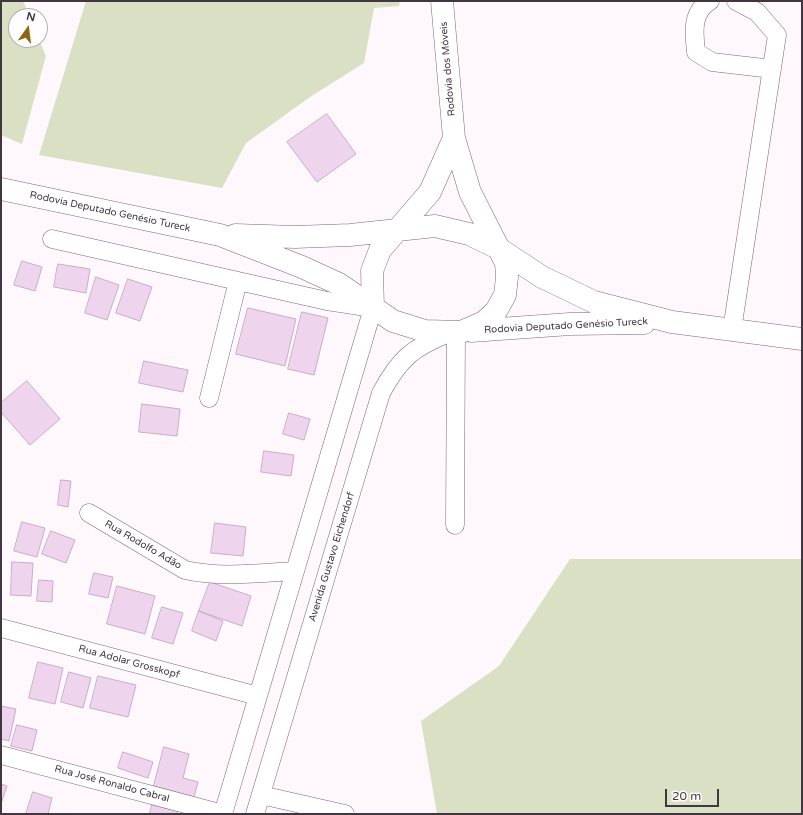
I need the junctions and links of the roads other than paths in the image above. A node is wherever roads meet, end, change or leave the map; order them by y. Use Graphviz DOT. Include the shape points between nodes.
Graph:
graph roads {
  1 [pos="442,1"];
  2 [pos="710,1"];
  3 [pos="736,1"];
  4 [pos="772,69"];
  5 [pos="454,138"];
  6 [pos="1,189"];
  7 [pos="399,229"];
  8 [pos="220,235"];
  9 [pos="52,239"];
  10 [pos="498,248"];
  11 [pos="302,267"];
  12 [pos="238,281"];
  13 [pos="285,292"];
  14 [pos="373,308"];
  15 [pos="672,322"];
  16 [pos="732,330"];
  17 [pos="457,331"];
  18 [pos="802,339"];
  19 [pos="209,398"];
  20 [pos="88,513"];
  21 [pos="455,525"];
  22 [pos="295,571"];
  23 [pos="1,628"];
  24 [pos="258,696"];
  25 [pos="1,755"];
  26 [pos="261,795"];
  27 [pos="223,814"];
  28 [pos="255,814"];
  29 [pos="345,814"];
  1 -- 5 [label="main road, Rodovia dos Móveis"];
  2 -- 4 [label="street" via="702,5 693,25 696,52 712,62"];
  3 -- 4 [label="street" via="757,12 777,35"];
  4 -- 16 [label="street"];
  5 -- 7 [label="main road, Rodovia dos Móveis" via="430,192"];
  5 -- 10 [label="main road, Rodovia dos Móveis" via="470,192"];
  6 -- 8 [label="main road, Rodovia Deputado Genésio Tureck"];
  7 -- 8 [label="main road, Rodovia Deputado Genésio Tureck" via="350,235 295,237"];
  7 -- 10 [label="main road" via="435,226 469,234"];
  7 -- 14 [label="main road" via="380,250 372,271"];
  8 -- 11 [label="main road, Rodovia Deputado Genésio Tureck"];
  9 -- 12 [label="street"];
  10 -- 15 [label="main road, Rodovia Deputado Genésio Tureck" via="542,277 594,302"];
  10 -- 17 [label="main road" via="506,263 505,295 496,311 484,322"];
  11 -- 13 [label="street"];
  11 -- 14 [label="main road, Rodovia Deputado Genésio Tureck" via="339,284"];
  12 -- 13 [label="street"];
  12 -- 19 [label="street"];
  13 -- 14 [label="street"];
  14 -- 17 [label="main road" via="393,321 425,331"];
  14 -- 22 [label="street"];
  15 -- 16 [label="main road, Rodovia Deputado Genésio Tureck"];
  15 -- 17 [label="main road, Rodovia Deputado Genésio Tureck" via="570,324"];
  16 -- 18 [label="main road, Rodovia Deputado Genésio Tureck"];
  17 -- 21 [label="street"];
  17 -- 26 [label="street, Avenida Gustavo Eichendorf" via="413,350 394,369 381,393"];
  20 -- 22 [label="street, Rua Rodolfo Adão" via="185,570 201,574"];
  22 -- 24 [label="street"];
  23 -- 24 [label="street, Rua Adolar Grosskopf"];
  24 -- 27 [label="street"];
  25 -- 27 [label="street, Rua José Ronaldo Cabral"];
  26 -- 28 [label="street, Avenida Gustavo Eichendorf"];
  26 -- 29 [label="street"];
}
